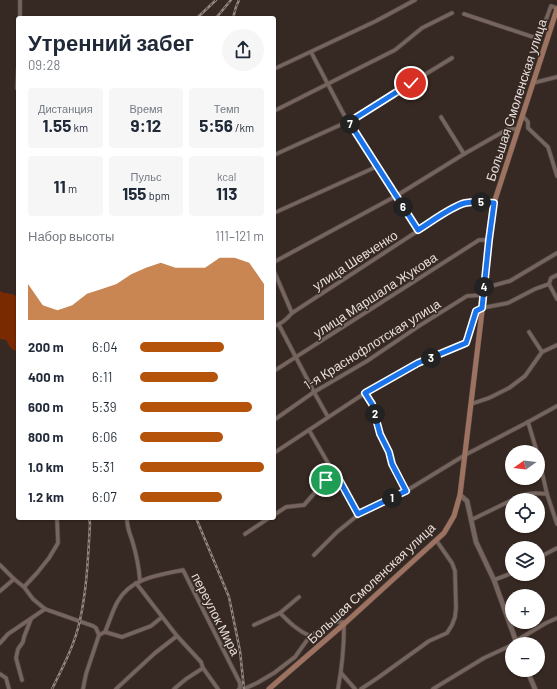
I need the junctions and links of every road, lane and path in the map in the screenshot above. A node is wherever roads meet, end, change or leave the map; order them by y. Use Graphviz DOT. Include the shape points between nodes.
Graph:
graph roads {
  1 [pos="20,0"];
  2 [pos="415,0"];
  3 [pos="557,11"];
  4 [pos="452,13"];
  5 [pos="464,14"];
  6 [pos="20,16"];
  7 [pos="311,52"];
  8 [pos="452,58"];
  9 [pos="276,68"];
  10 [pos="557,77"];
  11 [pos="533,82"];
  12 [pos="328,84"];
  13 [pos="276,111"];
  14 [pos="522,116"];
  15 [pos="442,117"];
  16 [pos="349,122"];
  17 [pos="518,129"];
  18 [pos="276,154"];
  19 [pos="464,154"];
  20 [pos="378,166"];
  21 [pos="557,176"];
  22 [pos="396,196"];
  23 [pos="494,203"];
  24 [pos="276,212"];
  25 [pos="418,230"];
  26 [pos="489,240"];
  27 [pos="557,253"];
  28 [pos="276,261"];
  29 [pos="557,275"];
  30 [pos="276,276"];
  31 [pos="550,284"];
  32 [pos="484,288"];
  33 [pos="484,296"];
  34 [pos="557,299"];
  35 [pos="482,308"];
  36 [pos="292,313"];
  37 [pos="276,325"];
  38 [pos="530,332"];
  39 [pos="557,345"];
  40 [pos="542,352"];
  41 [pos="296,357"];
  42 [pos="276,370"];
  43 [pos="314,392"];
  44 [pos="365,393"];
  45 [pos="471,404"];
  46 [pos="557,406"];
  47 [pos="328,417"];
  48 [pos="276,419"];
  49 [pos="528,422"];
  50 [pos="309,430"];
  51 [pos="535,445"];
  52 [pos="276,452"];
  53 [pos="465,455"];
  54 [pos="335,472"];
  55 [pos="545,485"];
  56 [pos="406,491"];
  57 [pos="547,494"];
  58 [pos="460,495"];
  59 [pos="505,503"];
  60 [pos="276,514"];
  61 [pos="358,514"];
  62 [pos="57,520"];
  63 [pos="127,520"];
  64 [pos="266,520"];
  65 [pos="471,520"];
  66 [pos="557,524"];
  67 [pos="245,534"];
  68 [pos="436,540"];
  69 [pos="557,548"];
  70 [pos="545,554"];
  71 [pos="314,555"];
  72 [pos="0,565"];
  73 [pos="505,576"];
  74 [pos="14,579"];
  75 [pos="494,580"];
  76 [pos="138,582"];
  77 [pos="24,587"];
  78 [pos="0,591"];
  79 [pos="299,597"];
  80 [pos="45,609"];
  81 [pos="280,613"];
  82 [pos="162,617"];
  83 [pos="31,618"];
  84 [pos="557,618"];
  85 [pos="345,623"];
  86 [pos="254,625"];
  87 [pos="105,632"];
  88 [pos="99,635"];
  89 [pos="177,636"];
  90 [pos="310,636"];
  91 [pos="513,637"];
  92 [pos="522,637"];
  93 [pos="0,643"];
  94 [pos="505,649"];
  95 [pos="203,668"];
  96 [pos="341,673"];
  97 [pos="0,674"];
  98 [pos="531,677"];
  99 [pos="22,680"];
  100 [pos="246,688"];
  101 [pos="9,689"];
  102 [pos="83,689"];
  103 [pos="116,689"];
  104 [pos="174,689"];
  105 [pos="218,689"];
  106 [pos="239,689"];
  107 [pos="269,689"];
  108 [pos="338,689"];
  109 [pos="355,689"];
  110 [pos="361,689"];
  111 [pos="433,689"];
  112 [pos="535,689"];
  1 -- 6 [label="street"];
  2 -- 7 [label="street"];
  3 -- 5 [label="street" via="551,6 539,39"];
  3 -- 11 [label="main road, Большая Смоленская улица"];
  4 -- 12 [label="street" via="422,28 395,50"];
  7 -- 9 [label="street"];
  7 -- 12 [label="street"];
  8 -- 16 [label="street"];
  10 -- 11 [label="street"];
  11 -- 14 [label="main road, Большая Смоленская улица"];
  12 -- 13 [label="street"];
  12 -- 16 [label="street"];
  14 -- 17 [label="main road, Большая Смоленская улица"];
  14 -- 21 [label="street" via="528,122 528,128 548,147"];
  15 -- 19 [label="street"];
  16 -- 18 [label="street"];
  16 -- 20 [label="street"];
  17 -- 19 [label="street" via="508,129"];
  17 -- 23 [label="main road, Большая Смоленская улица"];
  19 -- 22 [label="street"];
  20 -- 22 [label="street"];
  20 -- 24 [label="street"];
  22 -- 25 [label="street"];
  22 -- 28 [label="street"];
  23 -- 25 [label="street, улица Шевченко" via="475,202 456,206"];
  23 -- 26 [label="main road, Большая Смоленская улица"];
  25 -- 36 [label="street, улица Шевченко"];
  26 -- 32 [label="main road, Большая Смоленская улица"];
  26 -- 41 [label="street, улица Маршала Жукова" via="479,240"];
  27 -- 32 [label="street" via="510,280"];
  29 -- 31 [label="street" via="551,278"];
  30 -- 36 [label="street"];
  31 -- 34 [label="street"];
  31 -- 35 [label="street" via="508,303"];
  32 -- 33 [label="main road, Большая Смоленская улица"];
  33 -- 35 [label="main road, Большая Смоленская улица"];
  33 -- 43 [label="street, 1-я Краснофлотская улица" via="467,296"];
  35 -- 44 [label="street" via="476,311 466,343 418,363"];
  35 -- 45 [label="main road, Большая Смоленская улица"];
  36 -- 37 [label="street, улица Шевченко"];
  37 -- 41 [label="street"];
  38 -- 40 [label="street"];
  39 -- 40 [label="street"];
  40 -- 45 [label="street" via="525,376 509,388"];
  41 -- 42 [label="street, улица Маршала Жукова"];
  41 -- 43 [label="street"];
  43 -- 47 [label="street"];
  43 -- 48 [label="street, 1-я Краснофлотская улица"];
  44 -- 47 [label="street"];
  44 -- 56 [label="street" via="372,404 392,464"];
  45 -- 53 [label="main road, Большая Смоленская улица"];
  46 -- 49 [label="street"];
  47 -- 50 [label="street"];
  49 -- 51 [label="street"];
  49 -- 53 [label="street"];
  50 -- 52 [label="street"];
  50 -- 54 [label="street"];
  53 -- 56 [label="street"];
  53 -- 58 [label="main road, Большая Смоленская улица"];
  54 -- 60 [label="street" via="304,505 286,507"];
  54 -- 61 [label="street"];
  55 -- 57 [label="street"];
  56 -- 61 [label="street"];
  57 -- 66 [label="street"];
  58 -- 65 [label="street" via="467,501"];
  58 -- 68 [label="main road, Большая Смоленская улица" via="454,516 444,533"];
  59 -- 65 [label="street"];
  61 -- 71 [label="street"];
  62 -- 77 [label="street" via="58,543 49,558"];
  63 -- 76 [label="street" via="139,567"];
  64 -- 67 [label="street"];
  65 -- 75 [label="street" via="476,542"];
  68 -- 85 [label="main road, Большая Смоленская улица"];
  68 -- 110 [label="street" via="455,571 456,608 452,625 447,633 429,640"];
  69 -- 70 [label="street"];
  72 -- 74 [label="street"];
  73 -- 75 [label="street"];
  74 -- 77 [label="street"];
  74 -- 78 [label="street"];
  75 -- 91 [label="street"];
  76 -- 82 [label="street"];
  76 -- 87 [label="street" via="118,601"];
  76 -- 106 [label="street, переулок Мира" via="183,570 240,683"];
  77 -- 80 [label="street"];
  79 -- 81 [label="street"];
  80 -- 83 [label="street"];
  80 -- 88 [label="street" via="93,626"];
  81 -- 86 [label="street"];
  81 -- 90 [label="street" via="302,633"];
  82 -- 87 [label="street" via="150,626 122,636"];
  82 -- 89 [label="street"];
  83 -- 93 [label="street"];
  83 -- 99 [label="street" via="16,658"];
  84 -- 92 [label="street"];
  85 -- 90 [label="street" via="335,622"];
  85 -- 96 [label="street"];
  85 -- 107 [label="main road, Большая Смоленская улица"];
  87 -- 88 [label="street"];
  88 -- 102 [label="street"];
  89 -- 95 [label="street" via="201,662"];
  89 -- 103 [label="street"];
  90 -- 100 [label="street" via="295,657 274,673"];
  94 -- 111 [label="street" via="484,658"];
  95 -- 104 [label="street"];
  95 -- 105 [label="street"];
  96 -- 108 [label="street"];
  96 -- 109 [label="street"];
  97 -- 101 [label="street" via="6,678"];
  98 -- 112 [label="street"];
}
